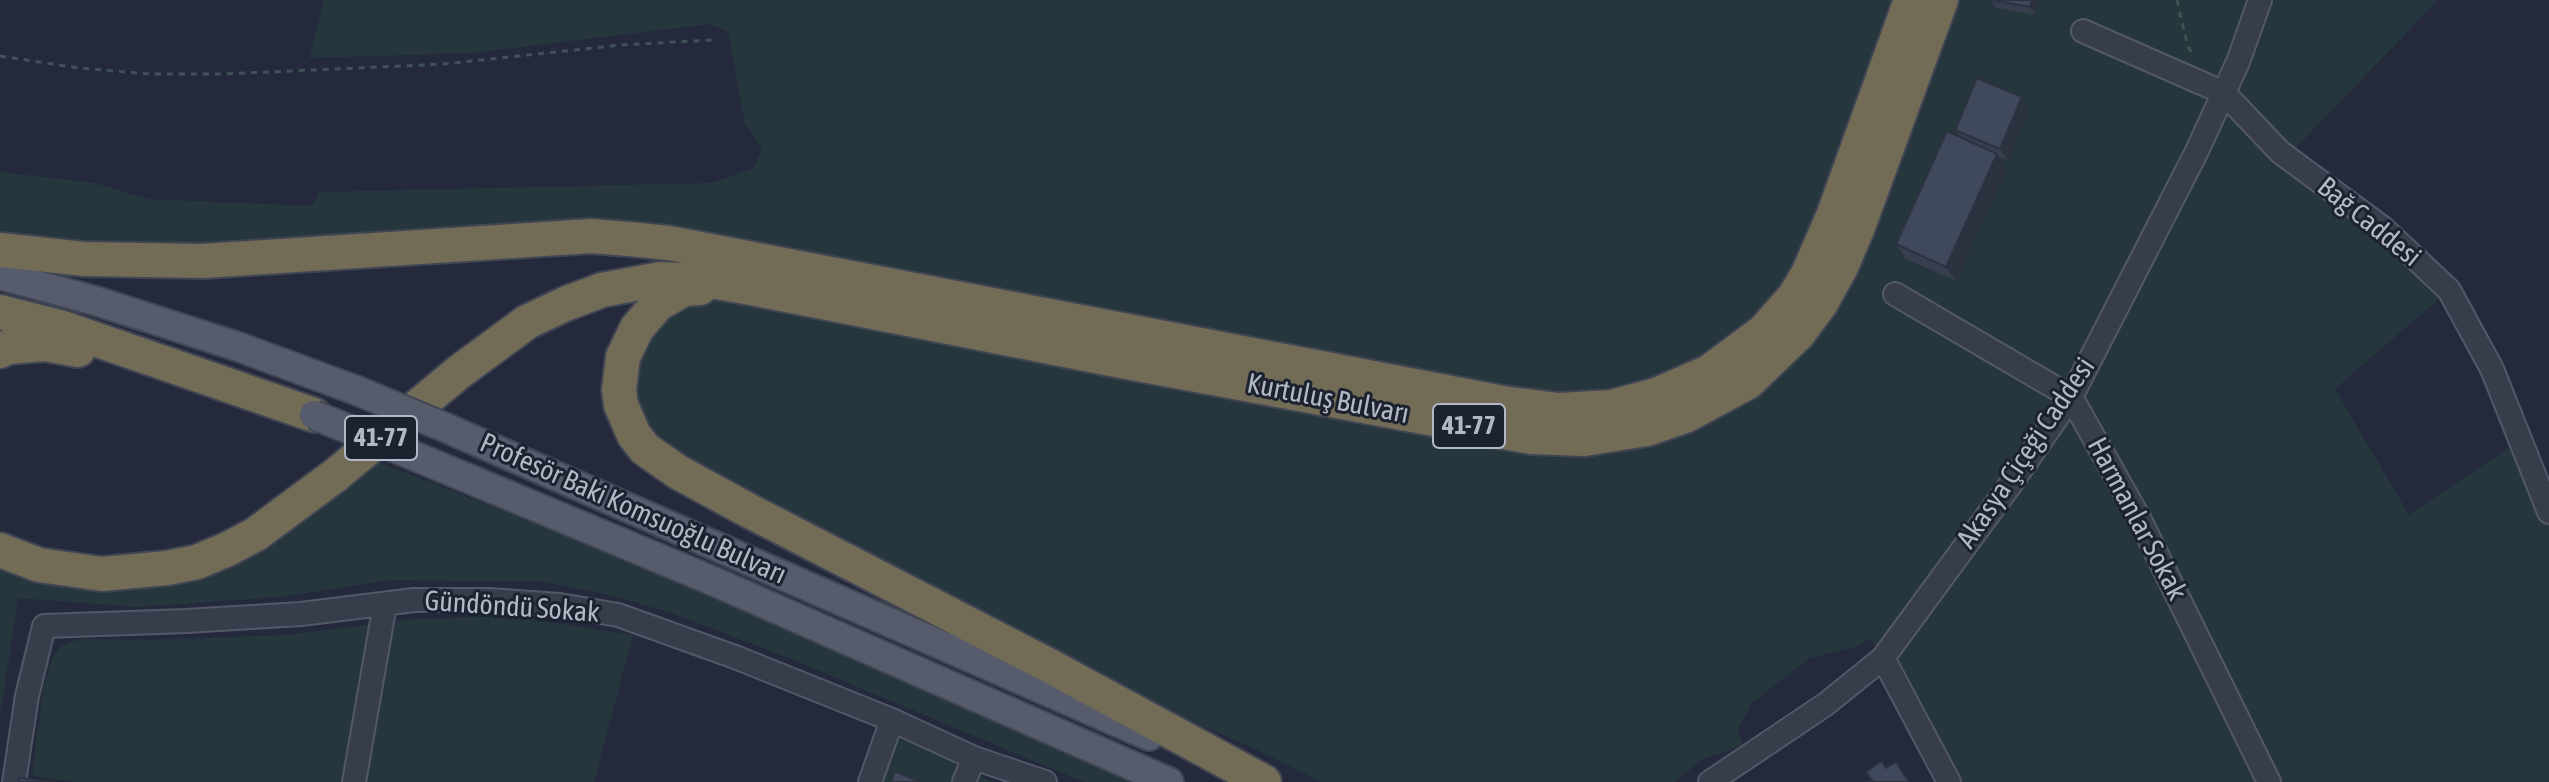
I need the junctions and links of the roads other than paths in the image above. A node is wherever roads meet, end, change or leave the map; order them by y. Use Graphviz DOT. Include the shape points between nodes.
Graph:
graph roads {
  1 [pos="1911,0"];
  2 [pos="1941,0"];
  3 [pos="2260,0"];
  4 [pos="2083,31"];
  5 [pos="2224,93"];
  6 [pos="0,250"];
  7 [pos="0,275"];
  8 [pos="760,275"];
  9 [pos="1895,294"];
  10 [pos="0,312"];
  11 [pos="0,351"];
  12 [pos="2071,397"];
  13 [pos="314,415"];
  14 [pos="2549,512"];
  15 [pos="0,527"];
  16 [pos="0,550"];
  17 [pos="385,604"];
  18 [pos="1883,658"];
  19 [pos="892,720"];
  20 [pos="974,758"];
  21 [pos="14,782"];
  22 [pos="354,782"];
  23 [pos="870,782"];
  24 [pos="964,782"];
  25 [pos="1045,782"];
  26 [pos="1169,782"];
  27 [pos="1252,782"];
  28 [pos="1264,782"];
  29 [pos="1710,782"];
  30 [pos="1949,782"];
  31 [pos="2269,782"];
  1 -- 8 [label="highway, Kurtuluş Bulvarı / 41-77" via="1834,214 1794,297 1763,332 1709,372 1612,407 1559,410 1503,403"];
  2 -- 8 [label="highway, Kurtuluş Bulvarı / 41-77" via="1858,227 1821,303 1798,334 1748,382 1685,416 1647,429 1584,439 1531,437 1116,360"];
  3 -- 5 [label="street, Akasya Çiçeği Caddesi"];
  4 -- 5 [label="street, Bağ Caddesi"];
  5 -- 12 [label="street, Akasya Çiçeği Caddesi"];
  5 -- 14 [label="street, Bağ Caddesi" via="2280,152 2383,228 2449,290 2492,369"];
  6 -- 8 [label="highway, 41-77" via="84,259 203,261 591,236 669,243"];
  7 -- 27 [label="main road, Profesör Baki Komsuoğlu Bulvarı, bridge" via="207,337 358,391"];
  8 -- 15 [label="highway" via="676,256 581,273 534,293 490,321 276,496 200,539 127,554 89,553 37,543"];
  8 -- 16 [label="highway, 41-77" via="621,285 527,322 256,534 197,562 102,574 39,565"];
  8 -- 28 [label="highway" via="684,289 641,321 623,357 619,390 627,421 645,449 733,502"];
  9 -- 12 [label="street"];
  10 -- 13 [label="highway, Profesör Baki Komsuoğlu Bulvarı" via="63,328"];
  11 -- 13 [label="highway" via="25,345 66,347"];
  12 -- 18 [label="street, Akasya Çiçeği Caddesi"];
  12 -- 31 [label="street, Harmanlar Sokak" via="2138,516"];
  13 -- 26 [label="main road, Profesör Baki Komsuoğlu Bulvarı, bridge" via="713,581"];
  17 -- 19 [label="street, Gündöndü Sokak" via="488,600 618,615"];
  17 -- 21 [label="street, Gündöndü Sokak" via="301,614 44,626"];
  17 -- 22 [label="street"];
  18 -- 29 [label="street, Akasya Çiçeği Caddesi" via="1826,704"];
  18 -- 30 [label="street"];
  19 -- 20 [label="street, Gündöndü Sokak"];
  19 -- 23 [label="street"];
  20 -- 24 [label="street"];
  20 -- 25 [label="street, Gündöndü Sokak"];
}
